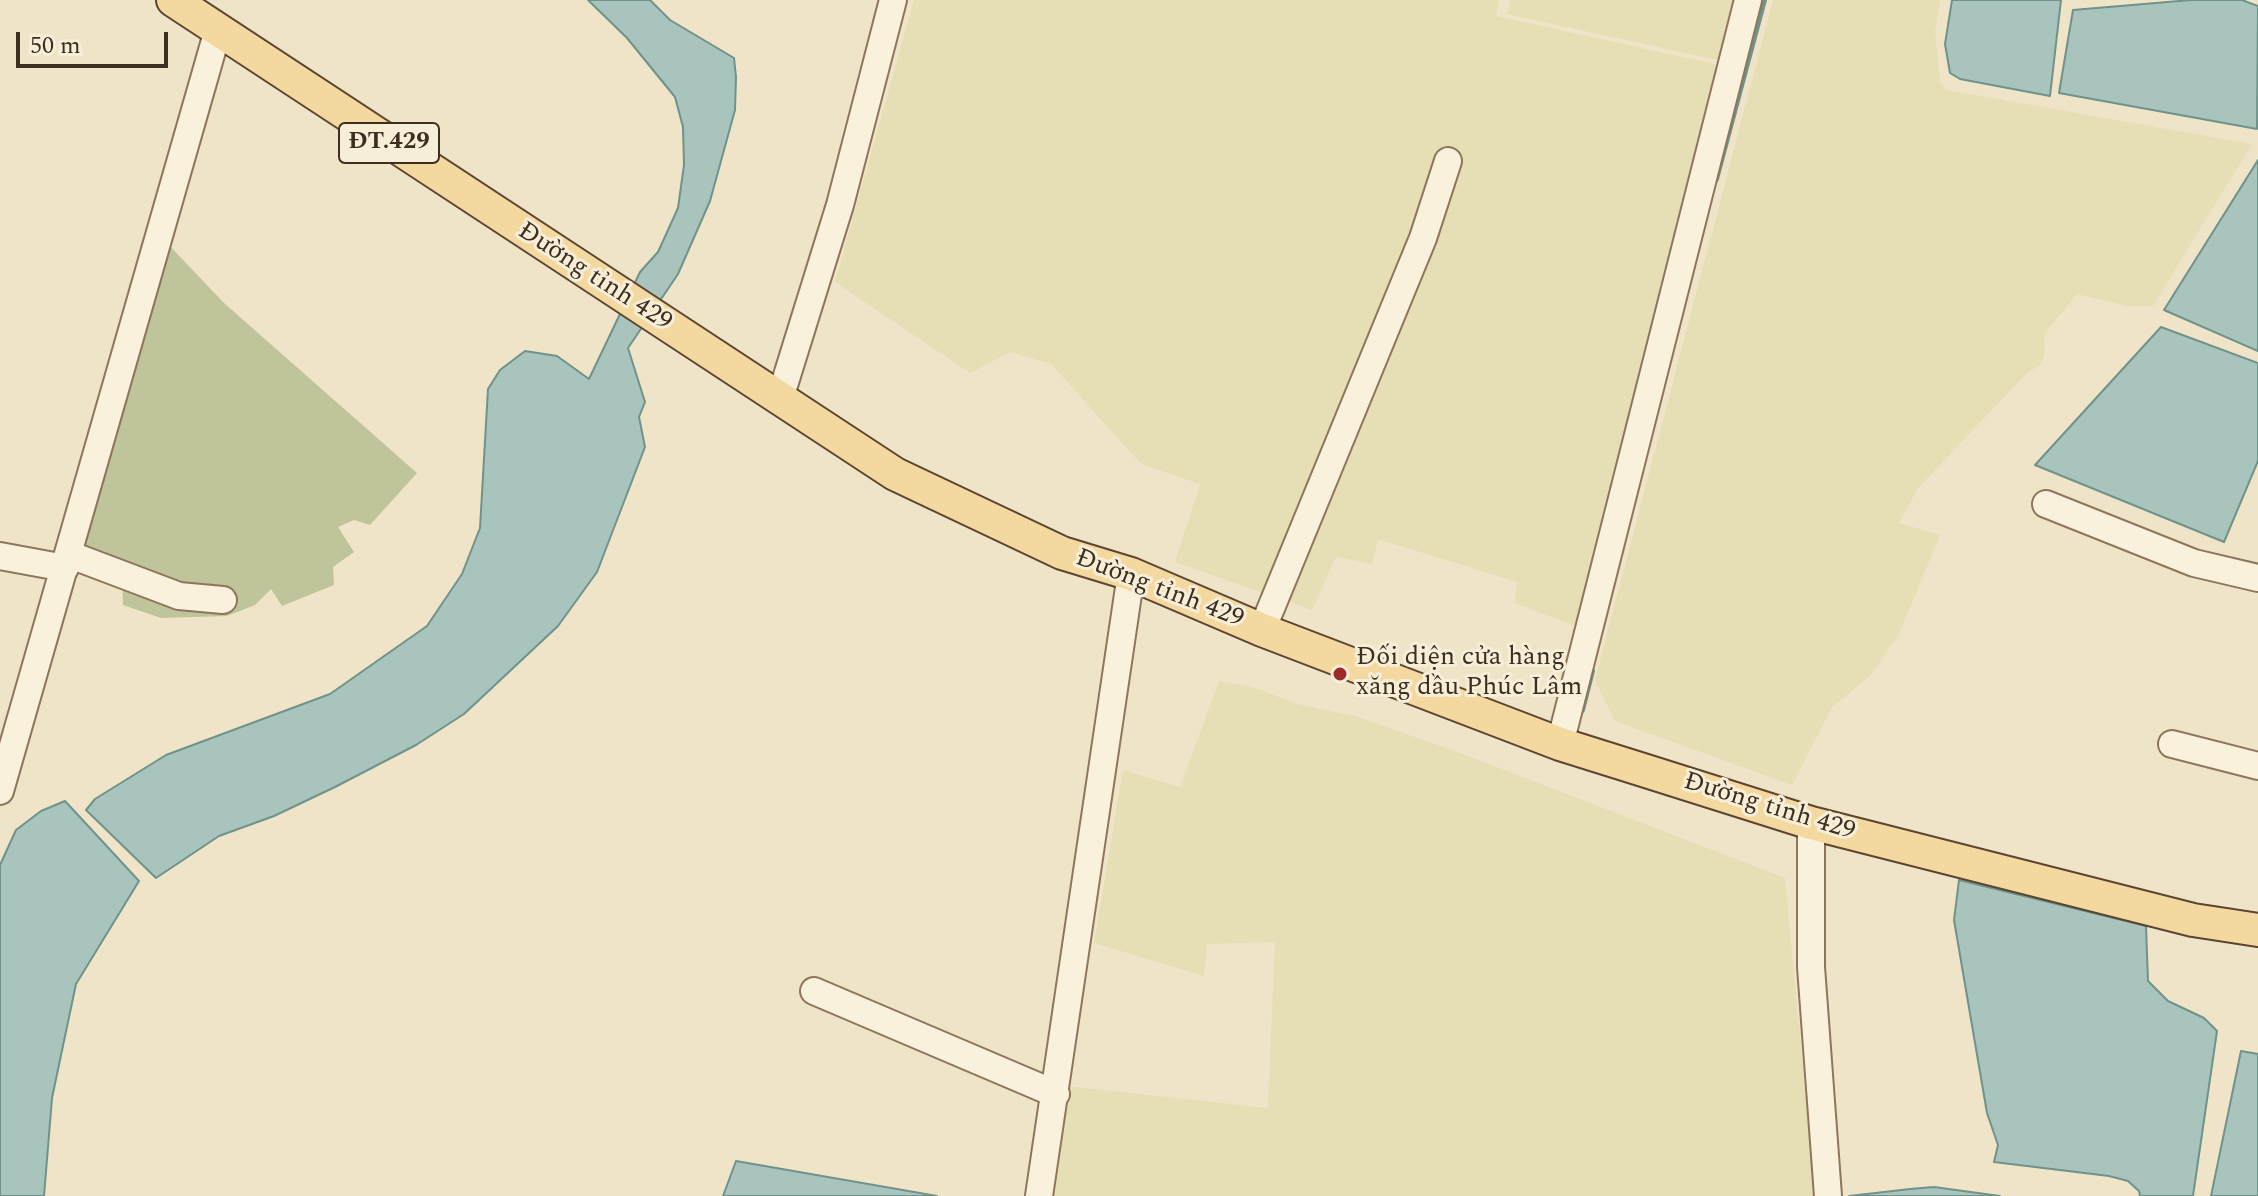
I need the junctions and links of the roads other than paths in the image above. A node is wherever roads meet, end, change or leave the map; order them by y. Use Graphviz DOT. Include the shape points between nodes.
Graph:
graph roads {
  1 [pos="173,0"];
  2 [pos="893,0"];
  3 [pos="1748,0"];
  4 [pos="218,30"];
  5 [pos="1448,161"];
  6 [pos="781,395"];
  7 [pos="2046,504"];
  8 [pos="0,556"];
  9 [pos="67,561"];
  10 [pos="1131,574"];
  11 [pos="2258,578"];
  12 [pos="223,600"];
  13 [pos="1262,630"];
  14 [pos="1560,744"];
  15 [pos="2172,744"];
  16 [pos="2258,766"];
  17 [pos="0,791"];
  18 [pos="1811,823"];
  19 [pos="2258,930"];
  20 [pos="814,991"];
  21 [pos="1056,1094"];
  22 [pos="1039,1196"];
  23 [pos="1828,1196"];
  1 -- 4 [label="main road, Đường tỉnh 429 / ĐT.429"];
  2 -- 6 [label="street" via="840,205"];
  3 -- 14 [label="street"];
  4 -- 6 [label="main road, Đường tỉnh 429 / ĐT.429" via="606,287"];
  4 -- 9 [label="street"];
  5 -- 13 [label="street" via="1423,238"];
  6 -- 10 [label="main road, Đường tỉnh 429 / ĐT.429" via="907,480 1062,553"];
  7 -- 11 [label="street" via="2194,563"];
  8 -- 9 [label="street"];
  9 -- 12 [label="street" via="179,596"];
  9 -- 17 [label="street"];
  10 -- 13 [label="main road, Đường tỉnh 429 / ĐT.429"];
  10 -- 21 [label="street"];
  13 -- 14 [label="main road, Đường tỉnh 429 / ĐT.429"];
  14 -- 18 [label="main road, Đường tỉnh 429 / ĐT.429"];
  15 -- 16 [label="street"];
  18 -- 19 [label="main road, Đường tỉnh 429 / ĐT.429" via="2193,920"];
  18 -- 23 [label="street" via="1811,967"];
  20 -- 21 [label="street"];
  21 -- 22 [label="street"];
}
